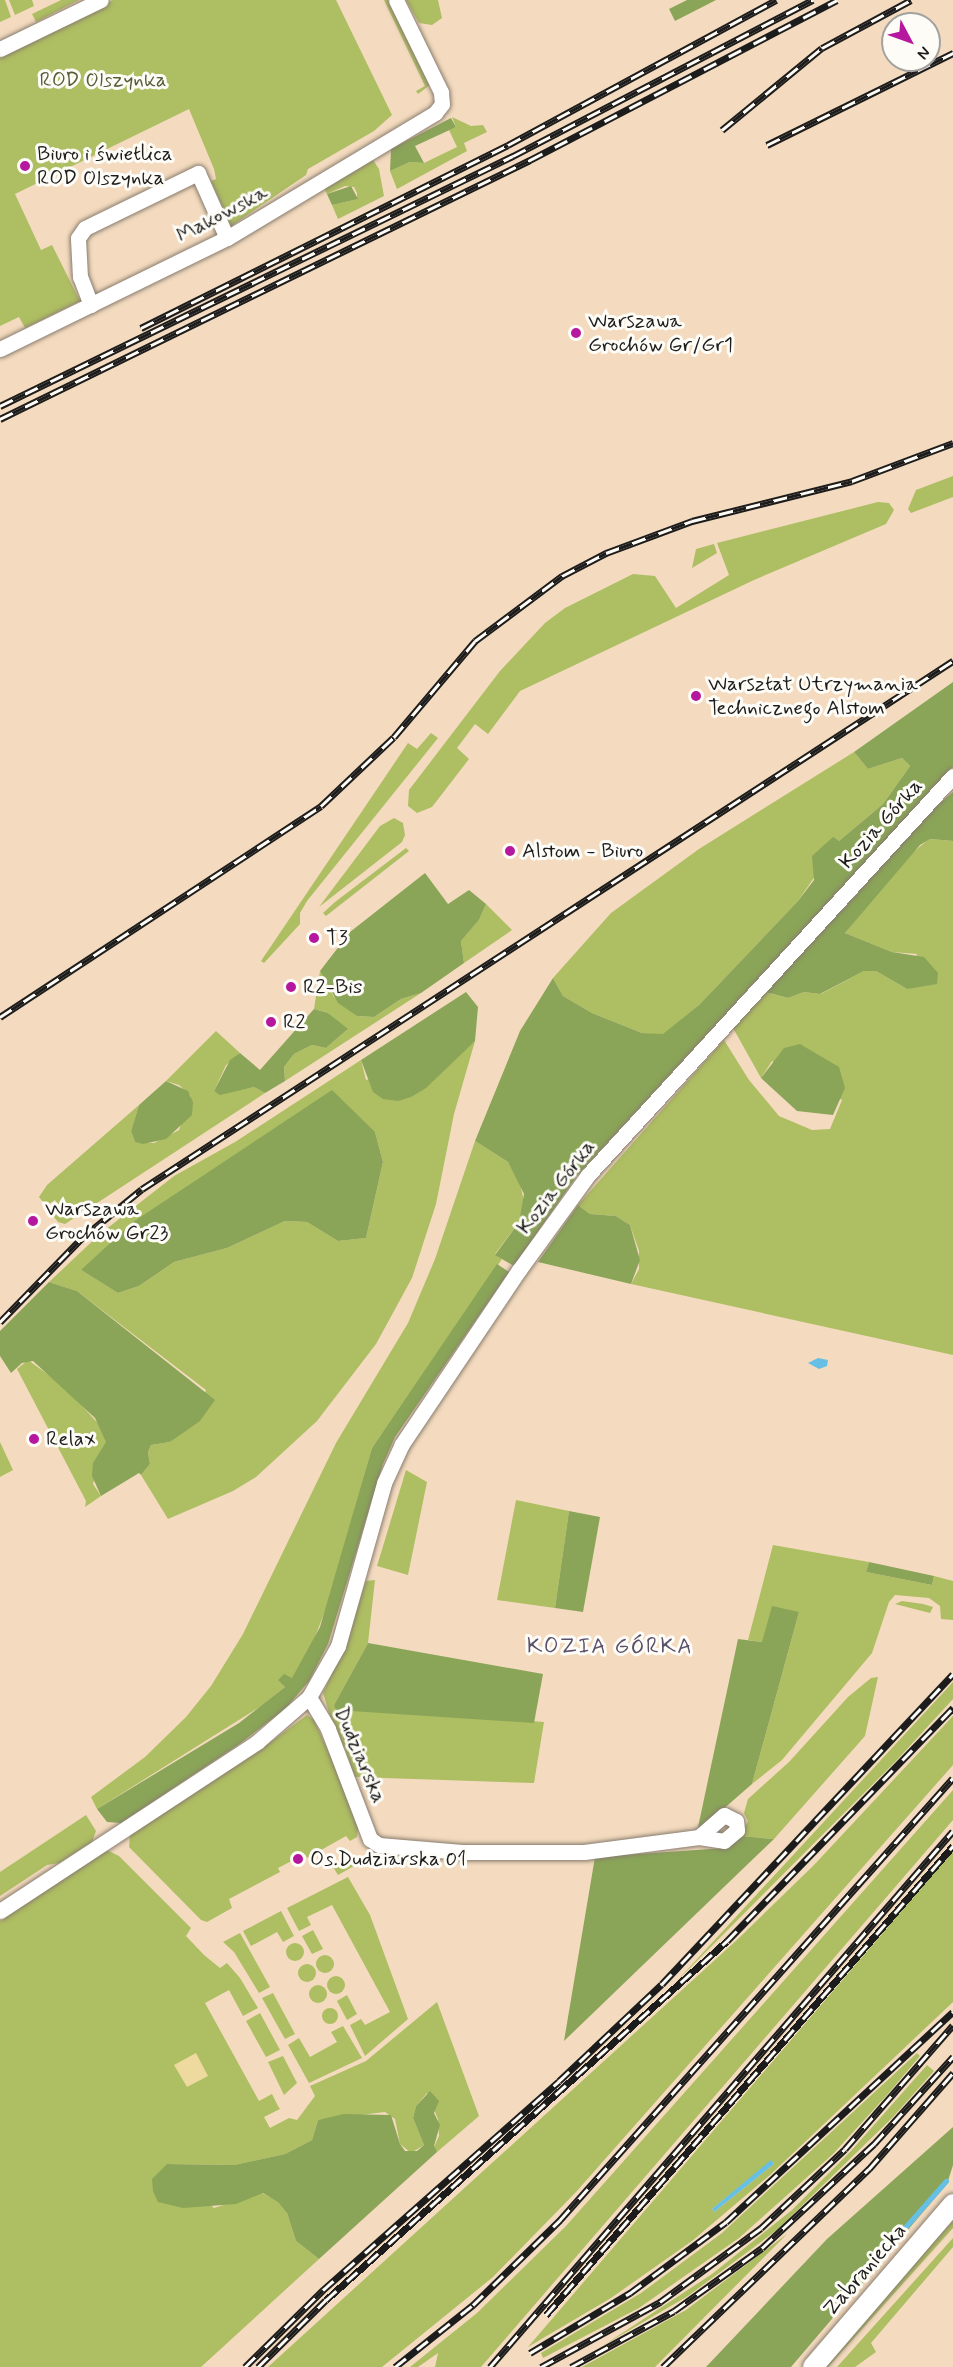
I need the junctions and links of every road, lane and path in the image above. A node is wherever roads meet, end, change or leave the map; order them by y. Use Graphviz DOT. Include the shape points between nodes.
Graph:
graph roads {
  1 [pos="101,0"];
  2 [pos="396,0"];
  3 [pos="0,49"];
  4 [pos="227,238"];
  5 [pos="91,305"];
  6 [pos="0,349"];
  7 [pos="953,776"];
  8 [pos="309,1697"];
  9 [pos="699,1837"];
  10 [pos="0,1911"];
  11 [pos="953,2204"];
  12 [pos="813,2367"];
  1 -- 3 [label="street"];
  2 -- 4 [label="street, Makowska" via="441,92 442,104 435,113"];
  4 -- 5 [label="street, Makowska"];
  4 -- 5 [label="street" via="198,173 85,228 78,238 80,277"];
  5 -- 6 [label="street, Makowska"];
  7 -- 8 [label="street, Kozia Górka" via="588,1175 519,1270 402,1444 384,1483 338,1646"];
  8 -- 9 [label="street, Dudziarska" via="328,1730 370,1839 379,1845 462,1852 584,1852"];
  8 -- 10 [label="street, Dudziarska" via="248,1748"];
  11 -- 12 [label="main road, Zabraniecka"];
}
